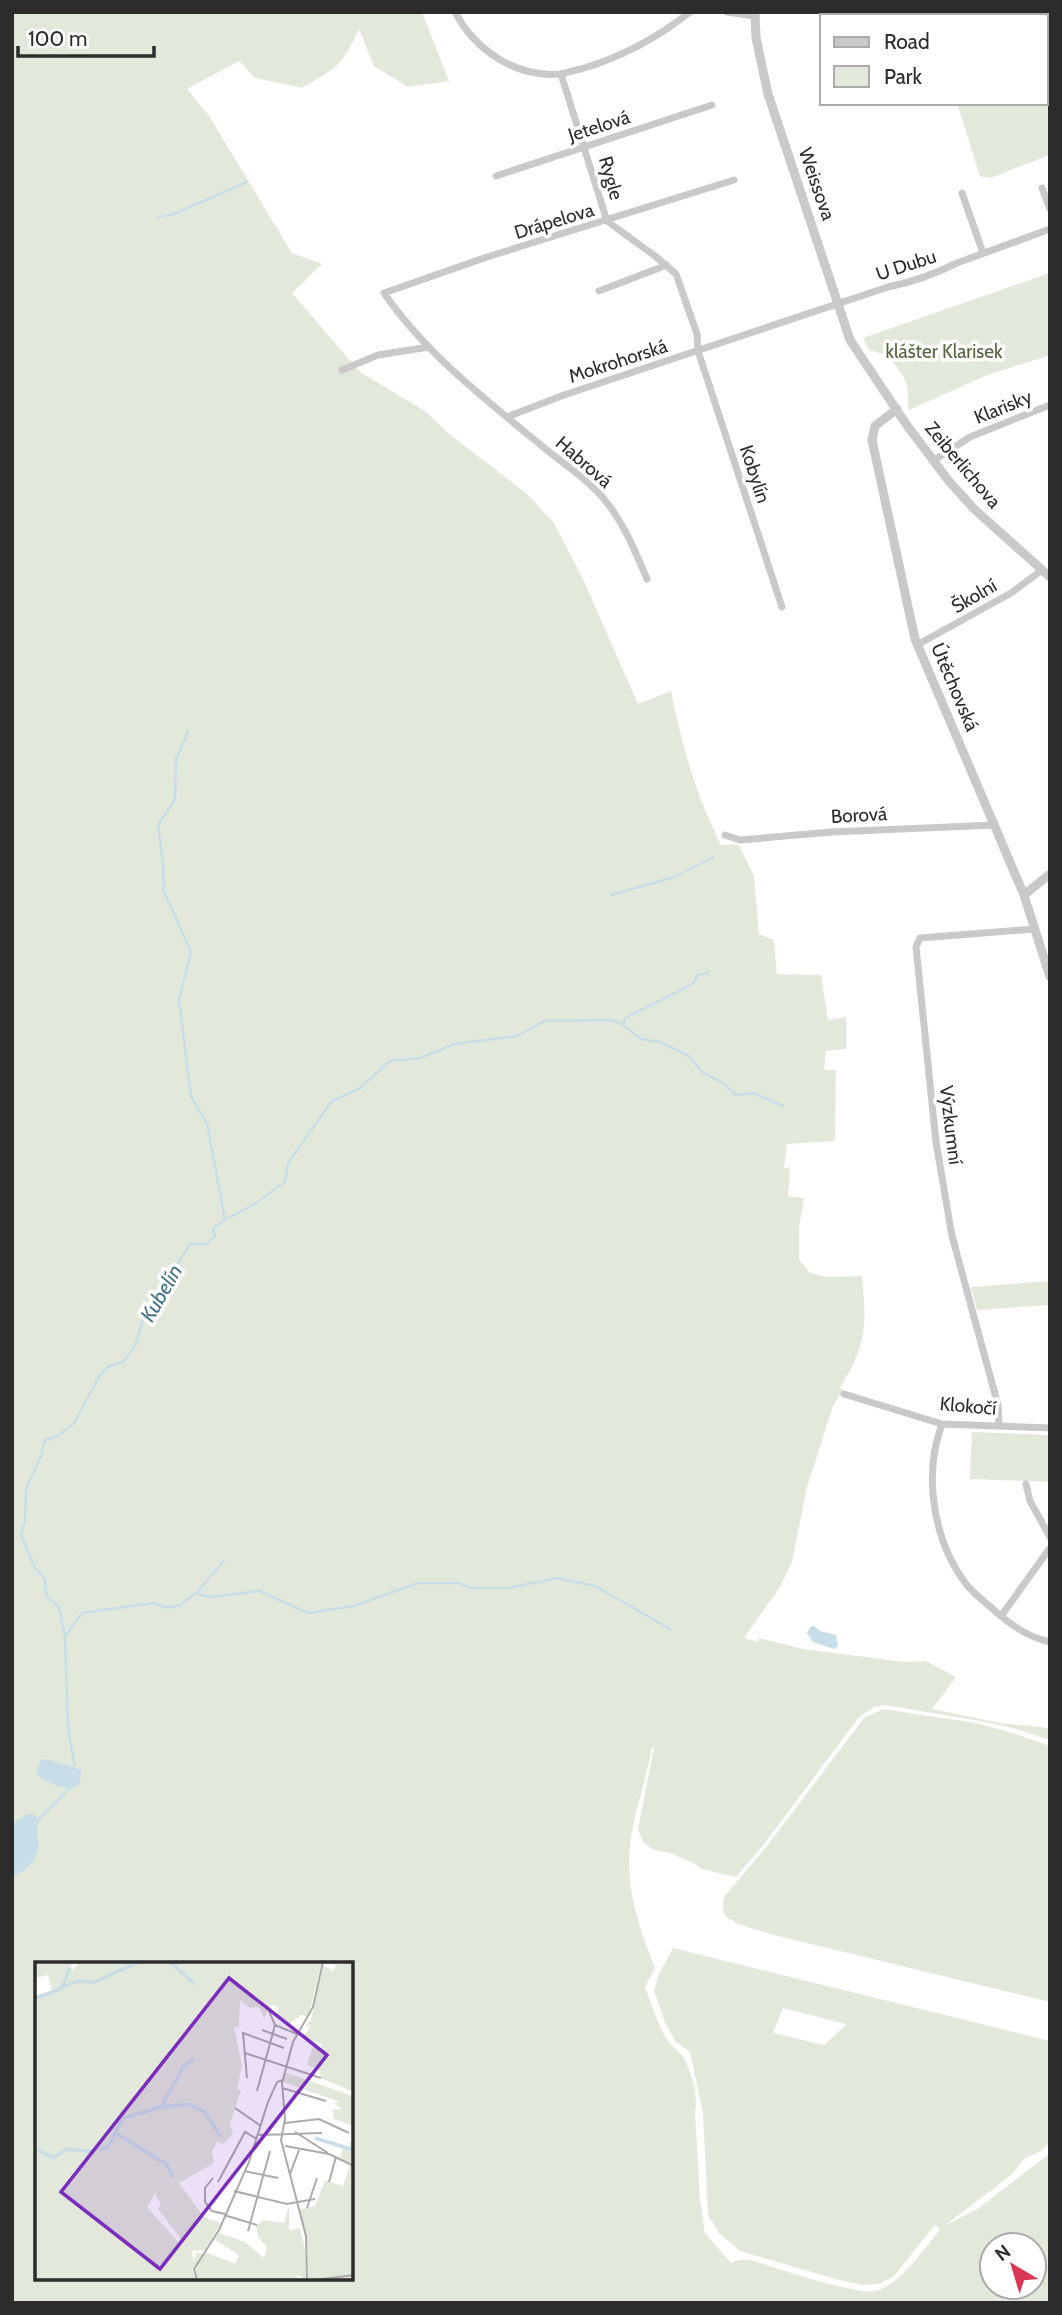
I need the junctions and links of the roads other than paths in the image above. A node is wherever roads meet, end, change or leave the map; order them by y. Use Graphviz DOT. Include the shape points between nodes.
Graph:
graph roads {
  1 [pos="455,12"];
  2 [pos="690,12"];
  3 [pos="727,12"];
  4 [pos="754,14"];
  5 [pos="561,74"];
  6 [pos="712,104"];
  7 [pos="585,147"];
  8 [pos="496,176"];
  9 [pos="734,180"];
  10 [pos="1042,188"];
  11 [pos="962,193"];
  12 [pos="1050,209"];
  13 [pos="607,221"];
  14 [pos="1050,229"];
  15 [pos="983,253"];
  16 [pos="667,265"];
  17 [pos="599,292"];
  18 [pos="839,304"];
  19 [pos="429,347"];
  20 [pos="698,351"];
  21 [pos="864,362"];
  22 [pos="342,370"];
  23 [pos="1050,405"];
  24 [pos="897,409"];
  25 [pos="507,417"];
  26 [pos="933,461"];
  27 [pos="1042,570"];
  28 [pos="1050,577"];
  29 [pos="646,579"];
  30 [pos="782,607"];
  31 [pos="918,645"];
  32 [pos="995,825"];
  33 [pos="725,835"];
  34 [pos="1050,874"];
  35 [pos="1024,895"];
  36 [pos="1034,929"];
  37 [pos="1050,977"];
  38 [pos="844,1394"];
  39 [pos="942,1424"];
  40 [pos="999,1425"];
  41 [pos="1050,1428"];
  42 [pos="1026,1484"];
  43 [pos="1050,1537"];
  44 [pos="1050,1548"];
  45 [pos="1001,1616"];
  46 [pos="1050,1642"];
  1 -- 5 [label="street" via="470,37 493,56 539,73"];
  2 -- 5 [label="street" via="634,50"];
  3 -- 4 [label="street"];
  4 -- 18 [label="street, Weissova" via="768,94"];
  5 -- 7 [label="street, Rygle"];
  6 -- 7 [label="street, Jetelová"];
  7 -- 8 [label="street, Jetelová"];
  7 -- 13 [label="street, Rygle"];
  9 -- 13 [label="street, Drápelova"];
  10 -- 12 [label="street"];
  11 -- 15 [label="street"];
  13 -- 16 [label="street, Rygle"];
  13 -- 19 [label="street, Drápelova" via="384,293"];
  14 -- 15 [label="street, U Dubu"];
  15 -- 18 [label="street, U Dubu" via="944,271"];
  16 -- 17 [label="street"];
  16 -- 20 [label="street, Rygle" via="676,274"];
  18 -- 20 [label="street, Mokrohorská"];
  18 -- 21 [label="street, Weissova" via="850,340"];
  19 -- 22 [label="street" via="378,355"];
  19 -- 25 [label="street"];
  20 -- 25 [label="street, Mokrohorská"];
  20 -- 30 [label="street, Kobylín"];
  21 -- 24 [label="street, Zeiberlichova"];
  23 -- 26 [label="street, Klarisky" via="970,437"];
  24 -- 26 [label="street, Zeiberlichova"];
  24 -- 31 [label="street, Útěchovská" via="875,426 872,440"];
  25 -- 29 [label="street, Habrová" via="602,497 633,547"];
  26 -- 27 [label="street, Zeiberlichova" via="974,509"];
  27 -- 28 [label="street, Zeiberlichova"];
  27 -- 31 [label="street, Školní" via="1012,593"];
  31 -- 32 [label="street, Útěchovská"];
  32 -- 33 [label="street, Borová" via="740,839"];
  32 -- 35 [label="street, Útěchovská"];
  34 -- 35 [label="street"];
  35 -- 36 [label="street, Útěchovská"];
  36 -- 37 [label="street, Útěchovská"];
  36 -- 40 [label="street, Výzkumní" via="920,938 916,947 936,1142 952,1236 998,1405"];
  38 -- 39 [label="street, Klokočí"];
  39 -- 40 [label="street, Klokočí"];
  39 -- 45 [label="street" via="935,1443 932,1482 941,1532 967,1585"];
  40 -- 41 [label="street, Klokočí"];
  42 -- 43 [label="street"];
  44 -- 45 [label="street"];
  45 -- 46 [label="street" via="1035,1639"];
}
